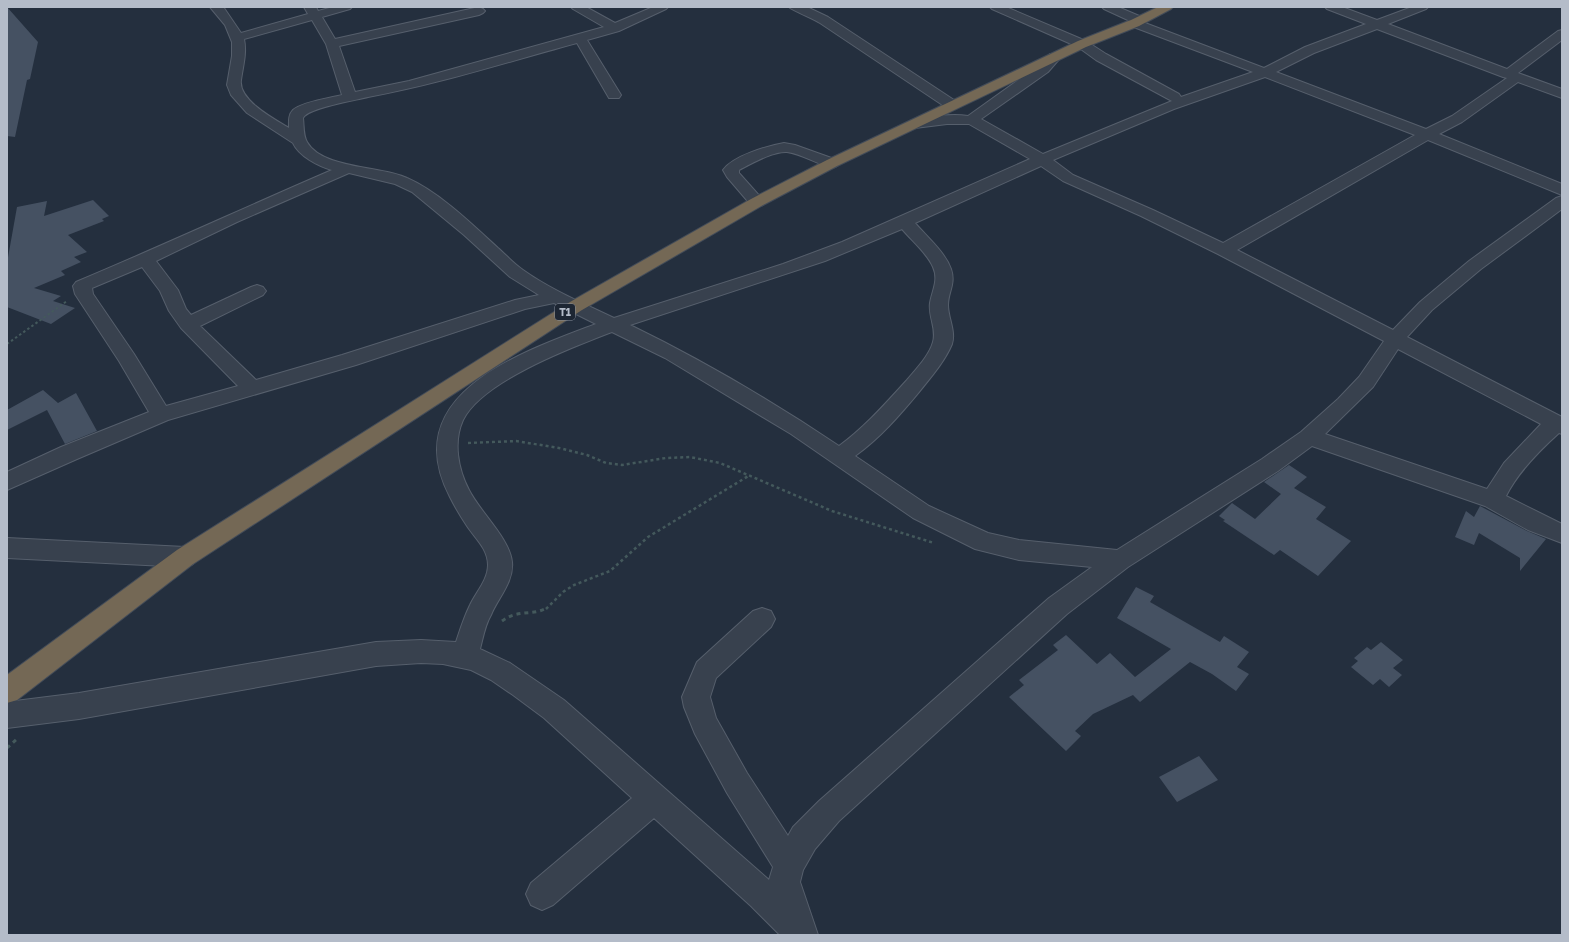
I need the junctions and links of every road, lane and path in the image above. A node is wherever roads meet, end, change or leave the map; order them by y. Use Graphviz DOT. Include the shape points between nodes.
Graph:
graph roads {
  1 [pos="216,7"];
  2 [pos="346,7"];
  3 [pos="577,7"];
  4 [pos="662,7"];
  5 [pos="795,7"];
  6 [pos="996,7"];
  7 [pos="1108,7"];
  8 [pos="1167,7"];
  9 [pos="1331,7"];
  10 [pos="1422,7"];
  11 [pos="313,11"];
  12 [pos="479,11"];
  13 [pos="1138,22"];
  14 [pos="1377,24"];
  15 [pos="614,28"];
  16 [pos="1562,34"];
  17 [pos="239,37"];
  18 [pos="580,38"];
  19 [pos="332,44"];
  20 [pos="1082,44"];
  21 [pos="1055,57"];
  22 [pos="1265,72"];
  23 [pos="1512,75"];
  24 [pos="1212,90"];
  25 [pos="1562,94"];
  26 [pos="614,95"];
  27 [pos="350,97"];
  28 [pos="1174,97"];
  29 [pos="952,105"];
  30 [pos="971,120"];
  31 [pos="1135,121"];
  32 [pos="915,124"];
  33 [pos="1427,134"];
  34 [pos="298,140"];
  35 [pos="1041,159"];
  36 [pos="832,163"];
  37 [pos="346,169"];
  38 [pos="1562,190"];
  39 [pos="1562,201"];
  40 [pos="757,202"];
  41 [pos="905,222"];
  42 [pos="1224,250"];
  43 [pos="145,259"];
  44 [pos="82,290"];
  45 [pos="257,291"];
  46 [pos="556,297"];
  47 [pos="576,306"];
  48 [pos="188,324"];
  49 [pos="614,324"];
  50 [pos="1394,340"];
  51 [pos="7,344"];
  52 [pos="252,388"];
  53 [pos="161,415"];
  54 [pos="1559,425"];
  55 [pos="1309,437"];
  56 [pos="448,443"];
  57 [pos="839,457"];
  58 [pos="750,475"];
  59 [pos="7,482"];
  60 [pos="1493,500"];
  61 [pos="1562,534"];
  62 [pos="940,544"];
  63 [pos="7,548"];
  64 [pos="185,557"];
  65 [pos="1120,560"];
  66 [pos="762,619"];
  67 [pos="497,626"];
  68 [pos="465,656"];
  69 [pos="7,691"];
  70 [pos="7,715"];
  71 [pos="654,798"];
  72 [pos="790,865"];
  73 [pos="542,894"];
  74 [pos="802,935"];
  1 -- 17 [label="street"];
  2 -- 11 [label="street"];
  3 -- 15 [label="street"];
  4 -- 15 [label="street"];
  5 -- 29 [label="street" via="824,20"];
  6 -- 20 [label="street"];
  7 -- 13 [label="street"];
  8 -- 13 [label="highway, T1"];
  9 -- 14 [label="street"];
  10 -- 14 [label="street"];
  11 -- 17 [label="street"];
  11 -- 19 [label="street"];
  12 -- 19 [label="street"];
  13 -- 20 [label="highway, T1"];
  13 -- 22 [label="street"];
  14 -- 22 [label="street" via="1313,48"];
  14 -- 23 [label="street"];
  15 -- 18 [label="street"];
  16 -- 23 [label="street"];
  17 -- 34 [label="street" via="240,50 234,87 241,98 262,118"];
  18 -- 26 [label="street"];
  18 -- 27 [label="street" via="411,85"];
  19 -- 27 [label="street"];
  20 -- 21 [label="highway, T1"];
  20 -- 28 [label="street"];
  21 -- 29 [label="highway, T1"];
  21 -- 30 [label="street"];
  22 -- 24 [label="street"];
  22 -- 33 [label="street"];
  23 -- 25 [label="street"];
  23 -- 33 [label="street" via="1457,119"];
  24 -- 28 [label="street"];
  24 -- 31 [label="street"];
  27 -- 34 [label="street" via="315,105 300,112 296,124"];
  28 -- 31 [label="street" via="1142,105"];
  29 -- 32 [label="highway, T1"];
  30 -- 32 [label="street"];
  30 -- 35 [label="street"];
  31 -- 35 [label="street"];
  32 -- 36 [label="highway, T1"];
  33 -- 38 [label="street"];
  33 -- 42 [label="street"];
  34 -- 37 [label="street" via="314,156"];
  35 -- 41 [label="street"];
  35 -- 42 [label="street" via="1068,178 1147,212"];
  36 -- 40 [label="highway, T1"];
  36 -- 40 [label="street" via="784,147 734,167 731,170 732,174"];
  37 -- 43 [label="street"];
  37 -- 46 [label="street" via="400,180 418,189 516,273"];
  39 -- 50 [label="street" via="1475,265 1426,306"];
  40 -- 47 [label="highway, T1"];
  41 -- 49 [label="street" via="796,265"];
  41 -- 57 [label="street" via="932,252 942,268 944,286 939,304 944,334 942,344 928,368 883,421"];
  42 -- 50 [label="street"];
  43 -- 44 [label="street" via="84,285"];
  43 -- 48 [label="street" via="170,290 178,311"];
  44 -- 51 [label="path"];
  44 -- 53 [label="street"];
  45 -- 48 [label="street"];
  46 -- 47 [label="street"];
  46 -- 52 [label="street" via="521,304 349,360"];
  47 -- 49 [label="street"];
  47 -- 64 [label="highway, T1"];
  48 -- 52 [label="street"];
  49 -- 56 [label="street" via="547,351 480,388 455,415 449,429"];
  49 -- 57 [label="street" via="672,353 798,429"];
  50 -- 54 [label="street"];
  50 -- 55 [label="street" via="1366,382"];
  52 -- 53 [label="street"];
  53 -- 59 [label="street"];
  54 -- 60 [label="street" via="1539,440 1510,471"];
  55 -- 60 [label="street"];
  55 -- 65 [label="street" via="1270,465"];
  56 -- 58 [label="path" via="516,441 566,450 606,463 622,465 690,457 720,463"];
  56 -- 68 [label="street" via="449,469 474,518 493,543 500,567 493,591 480,611"];
  57 -- 65 [label="street" via="921,512 983,542 1019,550"];
  58 -- 62 [label="path" via="832,511"];
  58 -- 67 [label="path" via="648,537 610,571 569,588 540,611 510,615"];
  60 -- 61 [label="street"];
  63 -- 64 [label="street"];
  64 -- 69 [label="highway, T1"];
  65 -- 72 [label="street" via="1058,606 829,811 804,838"];
  66 -- 72 [label="street" via="706,671 696,697 705,725 737,783"];
  68 -- 70 [label="street" via="422,650 376,654 79,706"];
  68 -- 71 [label="street" via="485,662 524,686 554,709"];
  71 -- 73 [label="street"];
  71 -- 74 [label="street"];
  72 -- 74 [label="street" via="784,882"];
}
